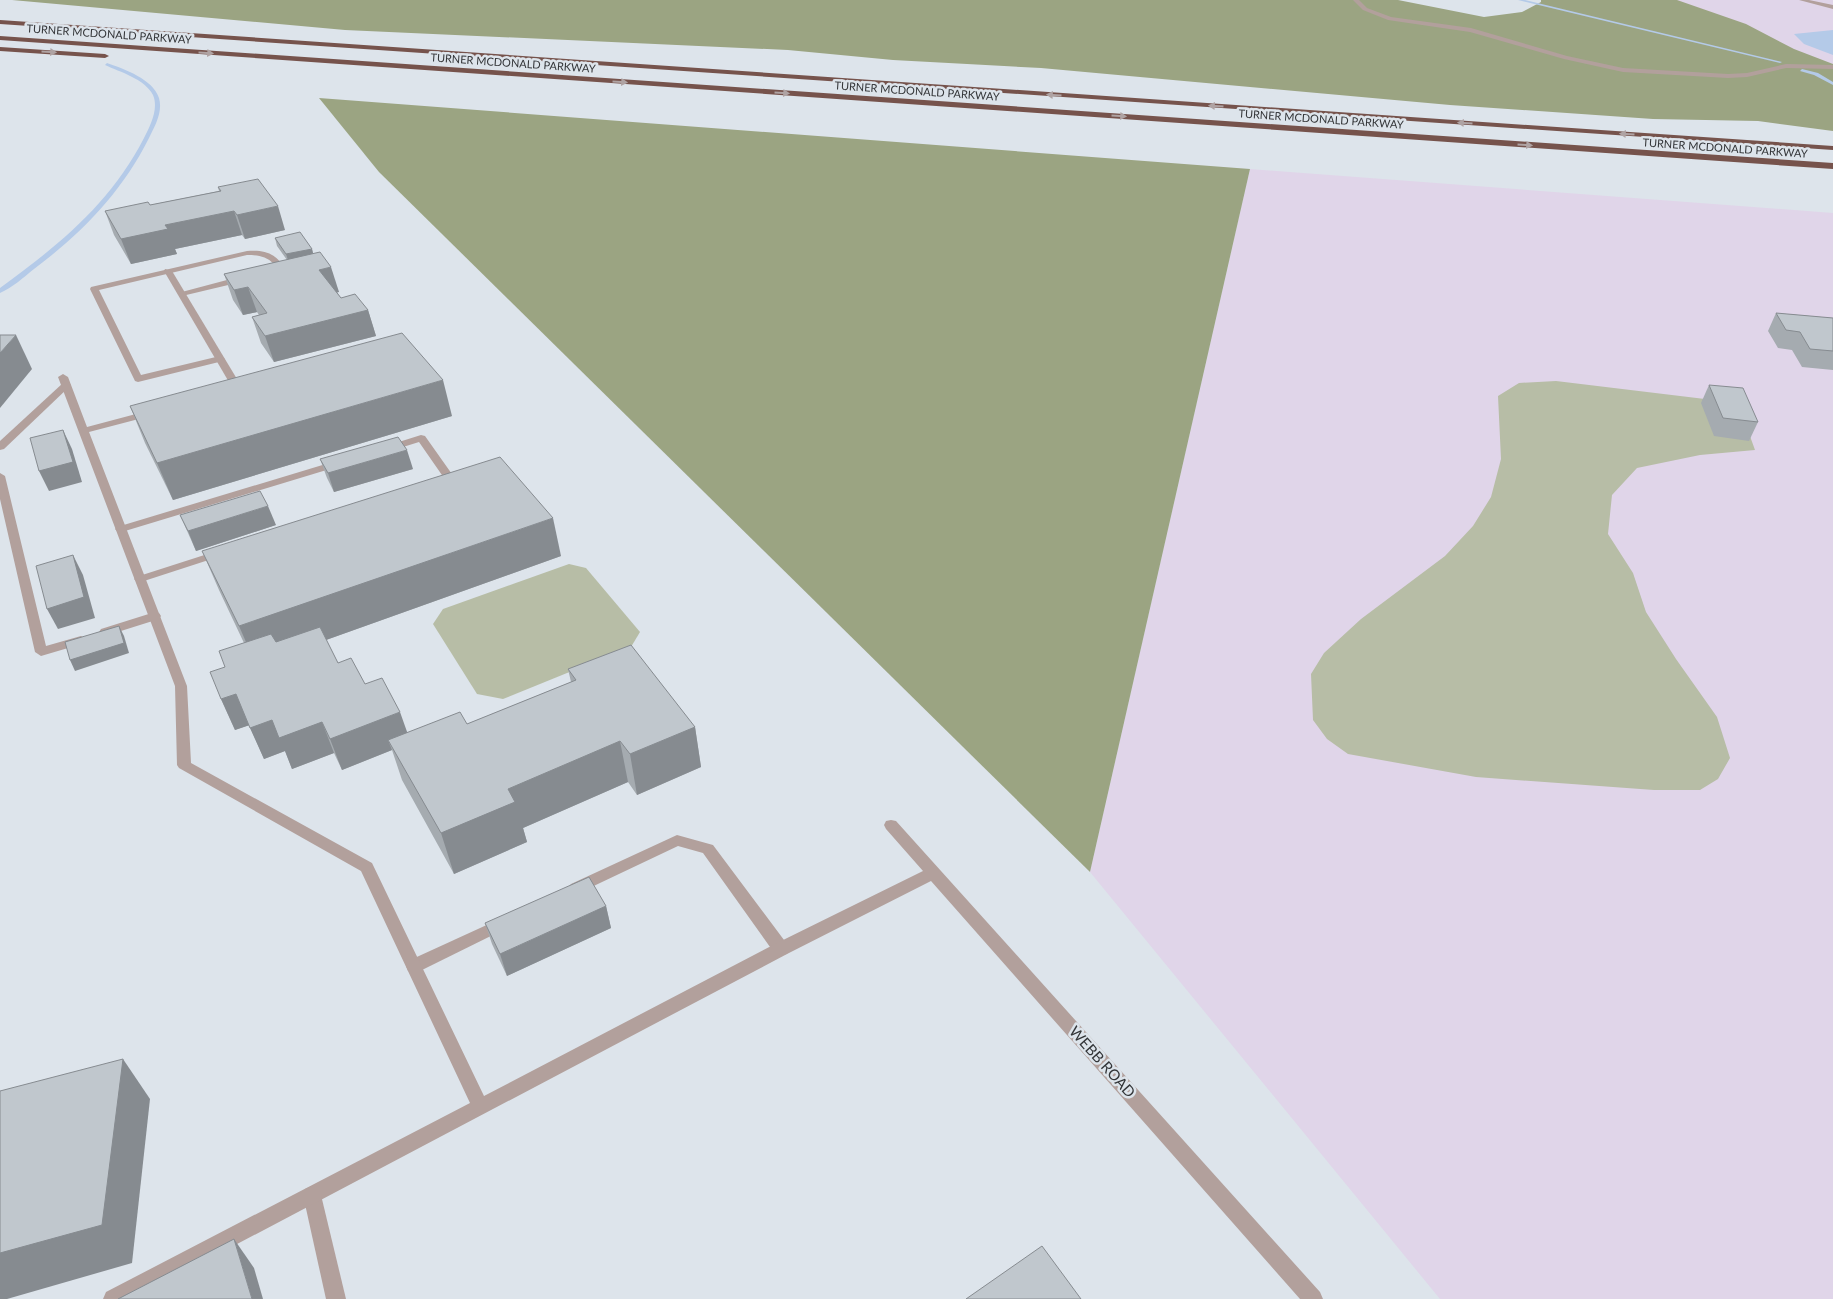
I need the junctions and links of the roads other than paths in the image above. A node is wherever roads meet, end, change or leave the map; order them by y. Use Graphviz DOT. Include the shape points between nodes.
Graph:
graph roads {
  1 [pos="1356,0"];
  2 [pos="1802,0"];
  3 [pos="1833,7"];
  4 [pos="0,21"];
  5 [pos="0,38"];
  6 [pos="0,49"];
  7 [pos="113,56"];
  8 [pos="197,60"];
  9 [pos="397,66"];
  10 [pos="1833,68"];
  11 [pos="1833,148"];
  12 [pos="1833,166"];
  13 [pos="168,271"];
  14 [pos="258,276"];
  15 [pos="248,278"];
  16 [pos="182,293"];
  17 [pos="220,359"];
  18 [pos="238,389"];
  19 [pos="165,409"];
  20 [pos="83,431"];
  21 [pos="0,447"];
  22 [pos="374,453"];
  23 [pos="346,461"];
  24 [pos="0,476"];
  25 [pos="432,485"];
  26 [pos="121,529"];
  27 [pos="234,548"];
  28 [pos="140,579"];
  29 [pos="155,616"];
  30 [pos="891,825"];
  31 [pos="934,873"];
  32 [pos="563,895"];
  33 [pos="519,916"];
  34 [pos="781,949"];
  35 [pos="414,966"];
  36 [pos="480,1107"];
  37 [pos="312,1195"];
  38 [pos="113,1299"];
  39 [pos="336,1299"];
  40 [pos="1312,1299"];
  1 -- 10 [label="street" via="1365,8 1390,19 1471,30 1566,58 1623,70 1728,76 1786,66"];
  2 -- 3 [label="street"];
  11 -- 4 [label="highway, TURNER MCDONALD PARKWAY, one-way"];
  5 -- 9 [label="highway, TURNER MCDONALD PARKWAY, one-way"];
  6 -- 7 [label="highway, one-way"];
  8 -- 9 [label="highway"];
  9 -- 12 [label="highway, TURNER MCDONALD PARKWAY, one-way"];
  13 -- 14 [label="street" via="247,253 267,254 278,264 275,269"];
  13 -- 16 [label="street"];
  13 -- 17 [label="street" via="94,289 138,379"];
  15 -- 16 [label="street"];
  16 -- 17 [label="street"];
  17 -- 18 [label="street"];
  19 -- 20 [label="street"];
  20 -- 21 [label="street" via="64,381"];
  20 -- 26 [label="street"];
  22 -- 25 [label="street" via="421,438 450,479"];
  23 -- 26 [label="street"];
  24 -- 29 [label="street" via="41,652"];
  26 -- 28 [label="street"];
  27 -- 28 [label="street"];
  28 -- 29 [label="street"];
  29 -- 35 [label="street" via="182,686 184,765 368,867"];
  30 -- 31 [label="street, WEBB ROAD"];
  31 -- 34 [label="street"];
  31 -- 40 [label="street, WEBB ROAD"];
  32 -- 34 [label="street" via="677,840 708,849"];
  33 -- 35 [label="street"];
  34 -- 36 [label="street"];
  35 -- 36 [label="street"];
  36 -- 37 [label="street"];
  37 -- 38 [label="street"];
  37 -- 39 [label="street"];
}
